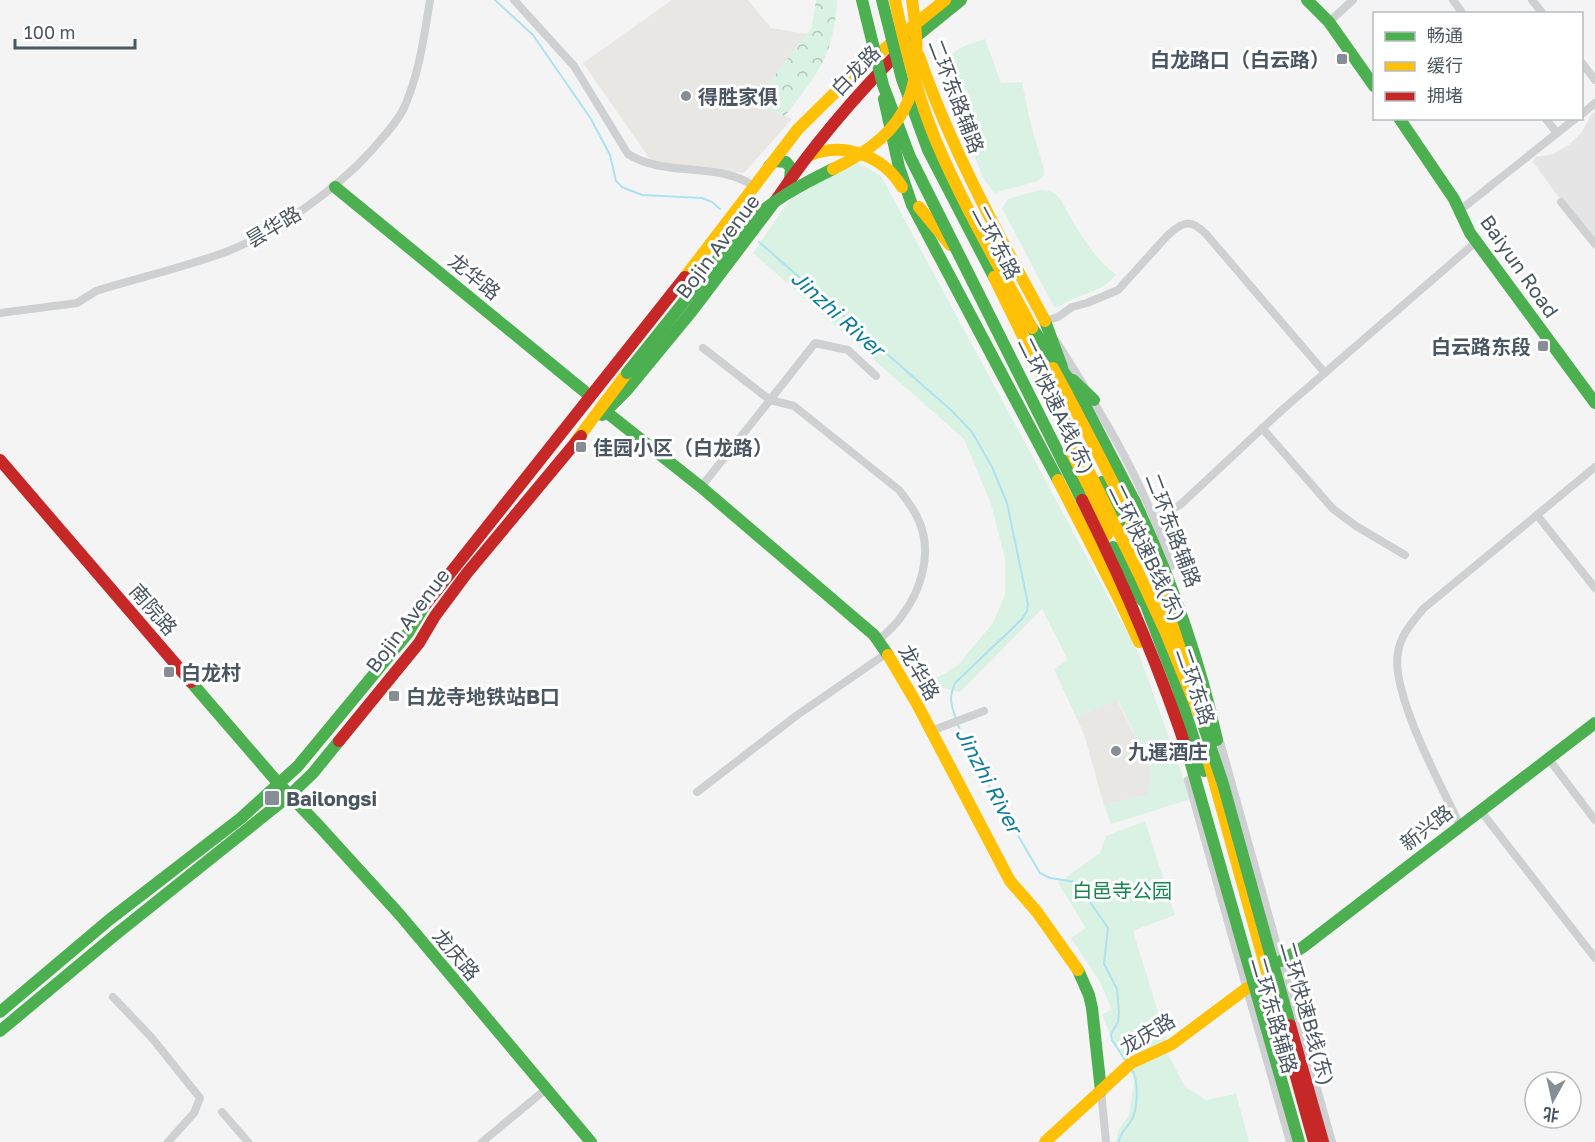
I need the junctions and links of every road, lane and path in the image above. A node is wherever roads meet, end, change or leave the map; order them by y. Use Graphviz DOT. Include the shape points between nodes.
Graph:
graph roads {
  1 [pos="430,0"];
  2 [pos="514,0"];
  3 [pos="862,0"];
  4 [pos="883,0"];
  5 [pos="895,0"];
  6 [pos="905,0"];
  7 [pos="912,0"];
  8 [pos="945,0"];
  9 [pos="961,0"];
  10 [pos="1307,0"];
  11 [pos="1353,0"];
  12 [pos="1532,0"];
  13 [pos="1541,12"];
  14 [pos="1329,22"];
  15 [pos="913,32"];
  16 [pos="875,56"];
  17 [pos="1583,65"];
  18 [pos="879,71"];
  19 [pos="1595,80"];
  20 [pos="1373,85"];
  21 [pos="1595,103"];
  22 [pos="1583,112"];
  23 [pos="1400,120"];
  24 [pos="1546,120"];
  25 [pos="1574,120"];
  26 [pos="1557,134"];
  27 [pos="805,158"];
  28 [pos="769,166"];
  29 [pos="790,179"];
  30 [pos="335,186"];
  31 [pos="754,186"];
  32 [pos="908,194"];
  33 [pos="1561,202"];
  34 [pos="1459,212"];
  35 [pos="1476,242"];
  36 [pos="1595,244"];
  37 [pos="968,267"];
  38 [pos="0,313"];
  39 [pos="1045,321"];
  40 [pos="1028,330"];
  41 [pos="704,348"];
  42 [pos="1063,372"];
  43 [pos="1325,373"];
  44 [pos="876,376"];
  45 [pos="590,396"];
  46 [pos="771,400"];
  47 [pos="1094,400"];
  48 [pos="1595,403"];
  49 [pos="1075,408"];
  50 [pos="605,411"];
  51 [pos="1262,429"];
  52 [pos="576,441"];
  53 [pos="0,460"];
  54 [pos="1595,467"];
  55 [pos="700,488"];
  56 [pos="1537,515"];
  57 [pos="1154,519"];
  58 [pos="1107,535"];
  59 [pos="1405,555"];
  60 [pos="1595,588"];
  61 [pos="433,596"];
  62 [pos="444,603"];
  63 [pos="1146,608"];
  64 [pos="878,640"];
  65 [pos="887,653"];
  66 [pos="984,711"];
  67 [pos="1595,723"];
  68 [pos="931,731"];
  69 [pos="1548,758"];
  70 [pos="1195,772"];
  71 [pos="279,784"];
  72 [pos="697,792"];
  73 [pos="290,795"];
  74 [pos="1228,802"];
  75 [pos="1480,810"];
  76 [pos="1595,820"];
  77 [pos="1460,825"];
  78 [pos="1595,958"];
  79 [pos="1281,961"];
  80 [pos="1247,988"];
  81 [pos="113,997"];
  82 [pos="0,1012"];
  83 [pos="0,1031"];
  84 [pos="545,1090"];
  85 [pos="1101,1091"];
  86 [pos="222,1112"];
  87 [pos="168,1142"];
  88 [pos="248,1142"];
  89 [pos="482,1142"];
  90 [pos="591,1142"];
  91 [pos="1045,1142"];
  92 [pos="1106,1142"];
  93 [pos="1290,1142"];
  94 [pos="1299,1142"];
  95 [pos="1308,1142"];
  96 [pos="1314,1142"];
  97 [pos="1323,1142"];
  98 [pos="1332,1142"];
  1 -- 30 [label="street, 昙华路" via="420,60 402,113"];
  2 -- 31 [label="street" via="574,66 628,154 666,166 728,174"];
  3 -- 16 [label="main road, 二环东路辅路"];
  3 -- 70 [label="main road, 二环快速A线(东), bridge" via="883,85 910,157 1121,578 1156,658"];
  4 -- 40 [label="main road, 二环东路, bridge" via="902,76 926,144 946,187"];
  4 -- 74 [label="main road, 二环快速B线(东), bridge" via="902,79 928,150 1157,613 1198,711"];
  5 -- 40 [label="main road, 二环东路, bridge" via="912,73 935,140"];
  6 -- 15 [label="main road, 二环东路辅路"];
  7 -- 52 [label="main road, bridge" via="916,81 901,118 872,148 774,200 743,228"];
  8 -- 15 [label="main road, 白龙路"];
  9 -- 15 [label="main road, 白龙路"];
  10 -- 14 [label="main road"];
  11 -- 14 [label="street"];
  12 -- 13 [label="street"];
  14 -- 20 [label="main road"];
  15 -- 16 [label="main road, 白龙路"];
  15 -- 18 [label="main road, 白龙路"];
  15 -- 39 [label="main road, 二环东路辅路" via="954,148"];
  16 -- 18 [label="main road, 二环东路辅路"];
  16 -- 28 [label="main road, 白龙路" via="822,103"];
  17 -- 19 [label="street"];
  18 -- 27 [label="main road, 白龙路"];
  18 -- 32 [label="main road"];
  18 -- 37 [label="main road, 二环东路辅路" via="915,166"];
  21 -- 22 [label="street"];
  23 -- 34 [label="main road, Baiyun Road"];
  24 -- 26 [label="street"];
  25 -- 26 [label="street"];
  26 -- 34 [label="street"];
  27 -- 29 [label="main road, 白龙路"];
  27 -- 32 [label="main road" via="828,149 859,154 888,169"];
  28 -- 29 [label="main road" via="775,161 786,162 791,168"];
  28 -- 31 [label="main road, Bojin Avenue"];
  29 -- 50 [label="main road, Bojin Avenue" via="692,311"];
  30 -- 38 [label="street, 昙华路" via="277,225 224,253 96,291 77,303"];
  30 -- 45 [label="main road, 龙华路"];
  31 -- 45 [label="main road, Bojin Avenue"];
  32 -- 37 [label="main road"];
  32 -- 70 [label="main road, bridge" via="1101,563 1169,705"];
  33 -- 36 [label="street"];
  34 -- 35 [label="main road, Baiyun Road"];
  35 -- 43 [label="street"];
  35 -- 48 [label="main road, Baiyun Road"];
  37 -- 58 [label="main road, 二环东路辅路"];
  39 -- 42 [label="main road"];
  39 -- 43 [label="street" via="1118,290 1168,235 1187,223 1206,234"];
  39 -- 47 [label="street, 二环东路辅路"];
  40 -- 42 [label="main road"];
  40 -- 49 [label="main road, 二环东路"];
  40 -- 63 [label="main road, 二环东路" via="1112,501"];
  41 -- 46 [label="street"];
  42 -- 47 [label="main road"];
  42 -- 49 [label="main road"];
  42 -- 74 [label="main road, bridge" via="1085,404 1169,577 1211,710"];
  43 -- 51 [label="street"];
  44 -- 46 [label="street" via="848,351 815,343"];
  45 -- 61 [label="main road, Bojin Avenue"];
  46 -- 55 [label="street"];
  46 -- 64 [label="street" via="794,405 899,490 920,522 925,544 919,585 900,620"];
  47 -- 57 [label="street, 二环东路辅路"];
  49 -- 96 [label="main road, 二环东路" via="1136,525 1173,616 1215,786"];
  50 -- 52 [label="main road, Bojin Avenue"];
  50 -- 55 [label="main road, 龙华路"];
  51 -- 57 [label="street" via="1180,505"];
  51 -- 59 [label="street" via="1333,509"];
  52 -- 62 [label="main road, Bojin Avenue"];
  53 -- 71 [label="main road, 南院路"];
  54 -- 56 [label="street"];
  55 -- 64 [label="main road, 龙华路"];
  56 -- 60 [label="street"];
  56 -- 77 [label="street" via="1423,609 1404,632 1398,652 1401,692"];
  57 -- 79 [label="street, 二环东路辅路" via="1176,583"];
  58 -- 63 [label="main road"];
  58 -- 80 [label="street, 二环东路辅路" via="1134,624 1172,724"];
  61 -- 62 [label="main road" via="438,603"];
  61 -- 71 [label="main road, Bojin Avenue" via="327,733"];
  62 -- 73 [label="main road, Bojin Avenue" via="419,643"];
  63 -- 95 [label="main road, 二环东路" via="1199,756"];
  64 -- 65 [label="main road, 龙华路"];
  65 -- 68 [label="main road, 龙华路"];
  65 -- 72 [label="street"];
  66 -- 68 [label="street"];
  67 -- 69 [label="main road, 新兴路"];
  68 -- 85 [label="main road, 龙华路" via="1010,881 1080,973 1092,1008"];
  69 -- 75 [label="main road, 新兴路"];
  69 -- 76 [label="street"];
  70 -- 94 [label="main road, 二环快速A线(东), bridge"];
  71 -- 73 [label="main road, 南院路"];
  71 -- 82 [label="main road, Bojin Avenue"];
  73 -- 83 [label="main road, Bojin Avenue"];
  73 -- 84 [label="main road, 龙庆路" via="416,936"];
  74 -- 97 [label="main road, 二环快速B线(东), bridge"];
  75 -- 77 [label="main road, 新兴路"];
  75 -- 78 [label="street"];
  77 -- 79 [label="main road, 新兴路"];
  79 -- 98 [label="street, 二环东路辅路"];
  80 -- 85 [label="main road, 龙庆路" via="1172,1044 1128,1066"];
  80 -- 93 [label="street, 二环东路辅路"];
  81 -- 87 [label="street" via="200,1098 194,1113"];
  84 -- 89 [label="street"];
  84 -- 90 [label="main road, 龙庆路"];
  85 -- 91 [label="main road, 龙庆路"];
  85 -- 92 [label="street, 龙华路"];
  86 -- 88 [label="street"];
}
